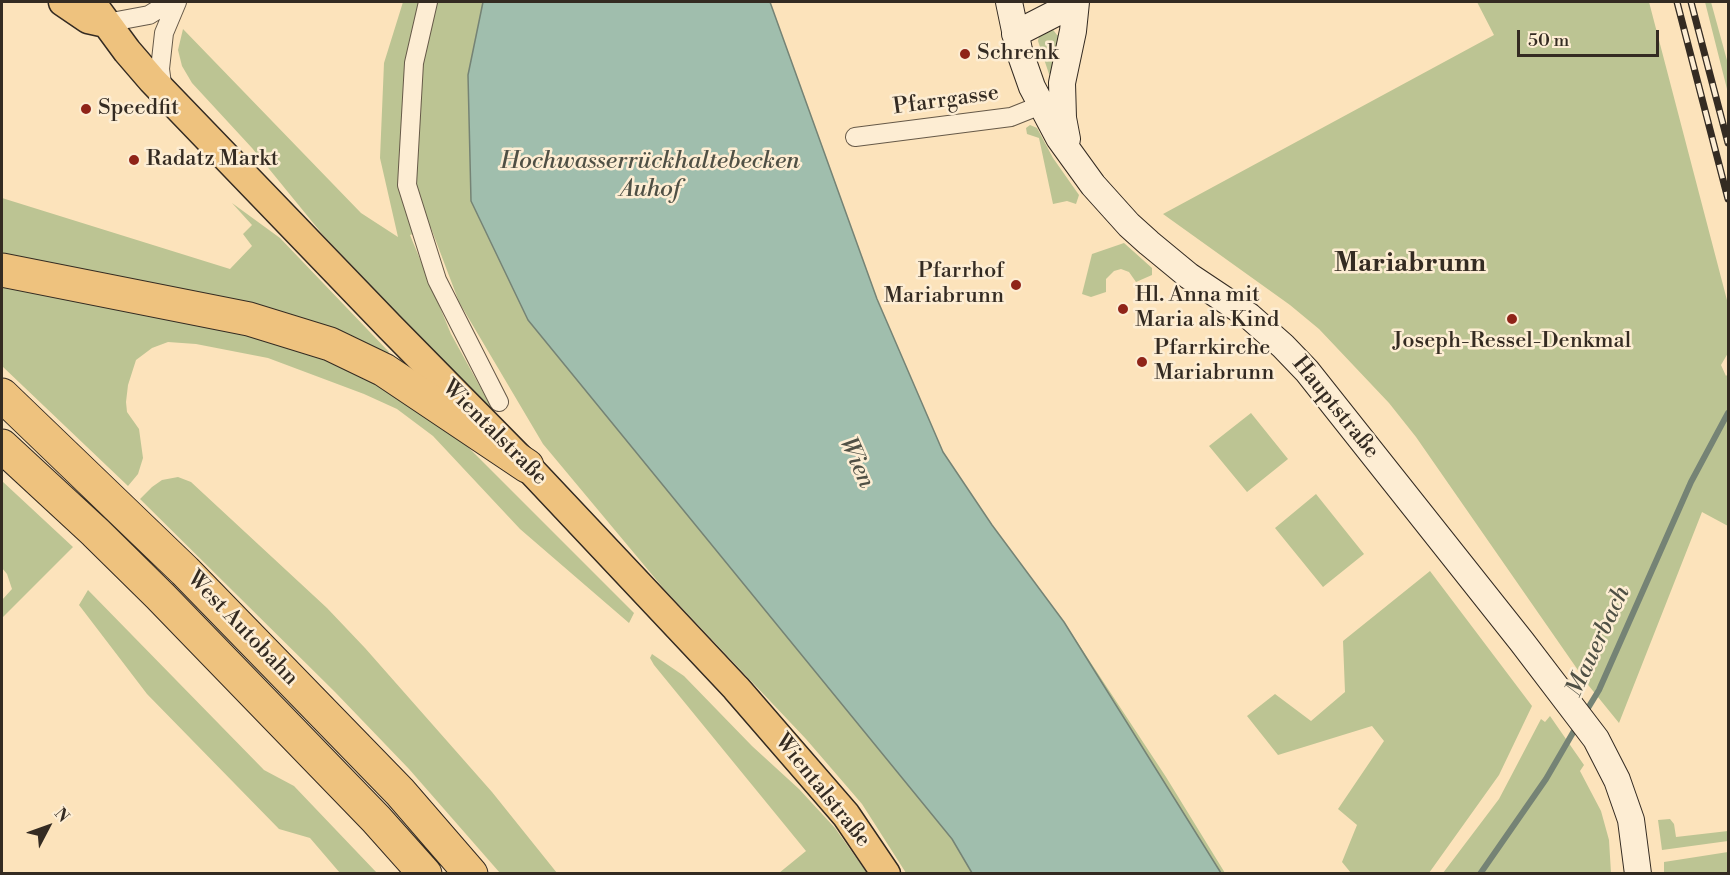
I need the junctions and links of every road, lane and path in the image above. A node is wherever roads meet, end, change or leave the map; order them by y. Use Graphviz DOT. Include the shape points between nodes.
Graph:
graph roads {
  1 [pos="63,2"];
  2 [pos="170,2"];
  3 [pos="177,2"];
  4 [pos="428,2"];
  5 [pos="1009,2"];
  6 [pos="1068,2"];
  7 [pos="1076,2"];
  8 [pos="99,12"];
  9 [pos="1015,34"];
  10 [pos="163,91"];
  11 [pos="1051,103"];
  12 [pos="855,137"];
  13 [pos="2,270"];
  14 [pos="2,395"];
  15 [pos="499,402"];
  16 [pos="2,446"];
  17 [pos="527,466"];
  18 [pos="425,873"];
  19 [pos="471,873"];
  20 [pos="886,873"];
  21 [pos="1638,873"];
  1 -- 8 [label="main road" via="88,19"];
  2 -- 8 [label="street" via="149,15"];
  3 -- 10 [label="street" via="164,33 160,69"];
  4 -- 15 [label="street" via="414,63 406,185 437,280"];
  5 -- 9 [label="main road"];
  6 -- 9 [label="main road" via="1054,14"];
  7 -- 11 [label="main road" via="1063,73"];
  8 -- 10 [label="main road, Wientalstraße"];
  9 -- 11 [label="main road" via="1024,65"];
  10 -- 17 [label="main road, Wientalstraße"];
  11 -- 12 [label="street, Pfarrgasse" via="1011,117"];
  11 -- 21 [label="main road, Hauptstraße" via="1070,154 1093,185 1129,225 1189,276 1249,316 1307,371 1596,739 1617,780 1631,820"];
  13 -- 17 [label="highway" via="249,319 330,344 384,370"];
  14 -- 19 [label="highway, West Autobahn" via="194,580 400,792"];
  16 -- 18 [label="highway, West Autobahn" via="152,588"];
  17 -- 20 [label="main road, Wientalstraße" via="789,748 846,814"];
}
